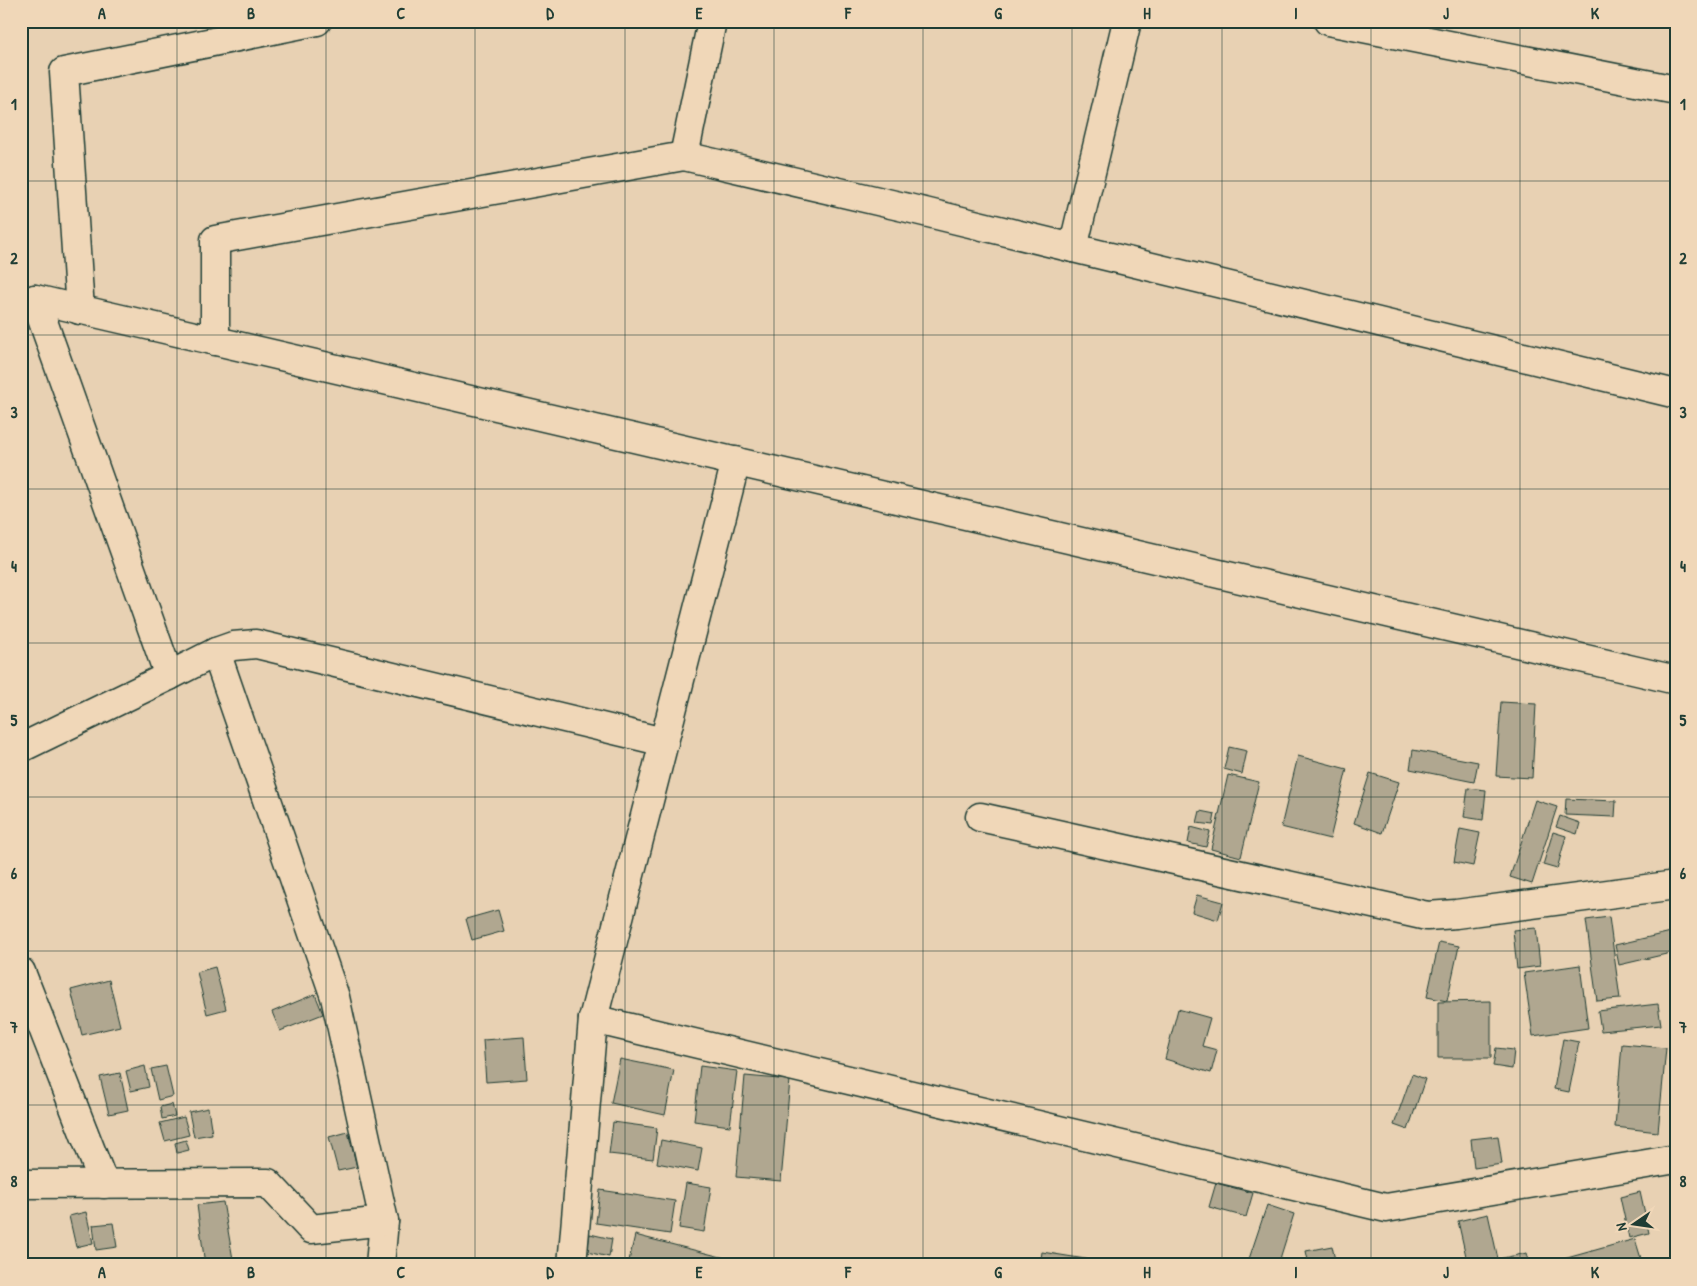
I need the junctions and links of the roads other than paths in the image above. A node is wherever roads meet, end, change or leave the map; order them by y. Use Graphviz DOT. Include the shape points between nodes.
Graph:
graph roads {
  1 [pos="317,21"];
  2 [pos="712,21"];
  3 [pos="1127,21"];
  4 [pos="1328,21"];
  5 [pos="1676,90"];
  6 [pos="684,156"];
  7 [pos="1073,248"];
  8 [pos="80,310"];
  9 [pos="215,341"];
  10 [pos="1676,394"];
  11 [pos="736,461"];
  12 [pos="216,652"];
  13 [pos="170,676"];
  14 [pos="1676,680"];
  15 [pos="664,742"];
  16 [pos="21,748"];
  17 [pos="980,817"];
  18 [pos="1676,885"];
  19 [pos="22,976"];
  20 [pos="593,1019"];
  21 [pos="1676,1159"];
  22 [pos="21,1184"];
  23 [pos="104,1184"];
  24 [pos="384,1220"];
  25 [pos="380,1265"];
  26 [pos="572,1265"];
  1 -- 8 [label="street" via="64,72"];
  2 -- 6 [label="street"];
  3 -- 7 [label="street"];
  4 -- 5 [label="street"];
  6 -- 7 [label="street"];
  6 -- 9 [label="street" via="216,240"];
  7 -- 10 [label="street"];
  8 -- 9 [label="street"];
  8 -- 13 [label="street" via="35,299"];
  9 -- 11 [label="street"];
  11 -- 14 [label="street"];
  11 -- 15 [label="street"];
  12 -- 13 [label="street"];
  12 -- 15 [label="street" via="232,646 256,644"];
  12 -- 24 [label="street" via="335,997"];
  13 -- 16 [label="street"];
  15 -- 20 [label="street"];
  17 -- 18 [label="street" via="1426,916"];
  19 -- 23 [label="street"];
  20 -- 21 [label="street" via="1386,1208"];
  20 -- 26 [label="street"];
  22 -- 23 [label="street"];
  23 -- 24 [label="street" via="268,1183 311,1229"];
  24 -- 25 [label="street"];
}
